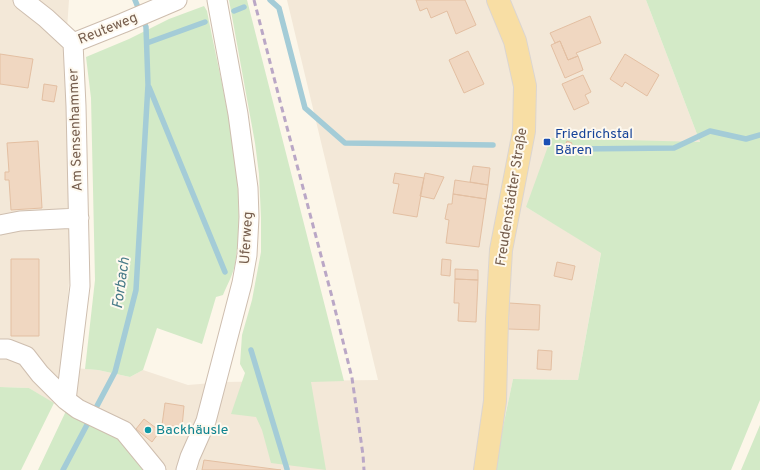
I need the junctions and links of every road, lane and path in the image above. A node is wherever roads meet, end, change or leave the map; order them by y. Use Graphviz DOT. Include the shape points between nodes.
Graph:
graph roads {
  1 [pos="23,0"];
  2 [pos="177,0"];
  3 [pos="217,0"];
  4 [pos="498,0"];
  5 [pos="73,43"];
  6 [pos="79,218"];
  7 [pos="0,225"];
  8 [pos="0,349"];
  9 [pos="72,405"];
  10 [pos="156,470"];
  11 [pos="186,470"];
  12 [pos="485,470"];
  1 -- 5 [label="street, Reuteweg"];
  2 -- 5 [label="street, Reuteweg"];
  3 -- 11 [label="street, Uferweg" via="238,114 248,188 249,217 242,283 206,421"];
  4 -- 12 [label="main road, Freudenstädter Straße" via="515,41 525,86 524,131 501,250 495,401"];
  5 -- 6 [label="street, Am Sensenhammer"];
  6 -- 7 [label="street" via="20,220"];
  6 -- 9 [label="street, Am Sensenhammer" via="80,286"];
  8 -- 9 [label="street" via="8,349 26,356 40,374"];
  9 -- 10 [label="street" via="124,431"];
}
